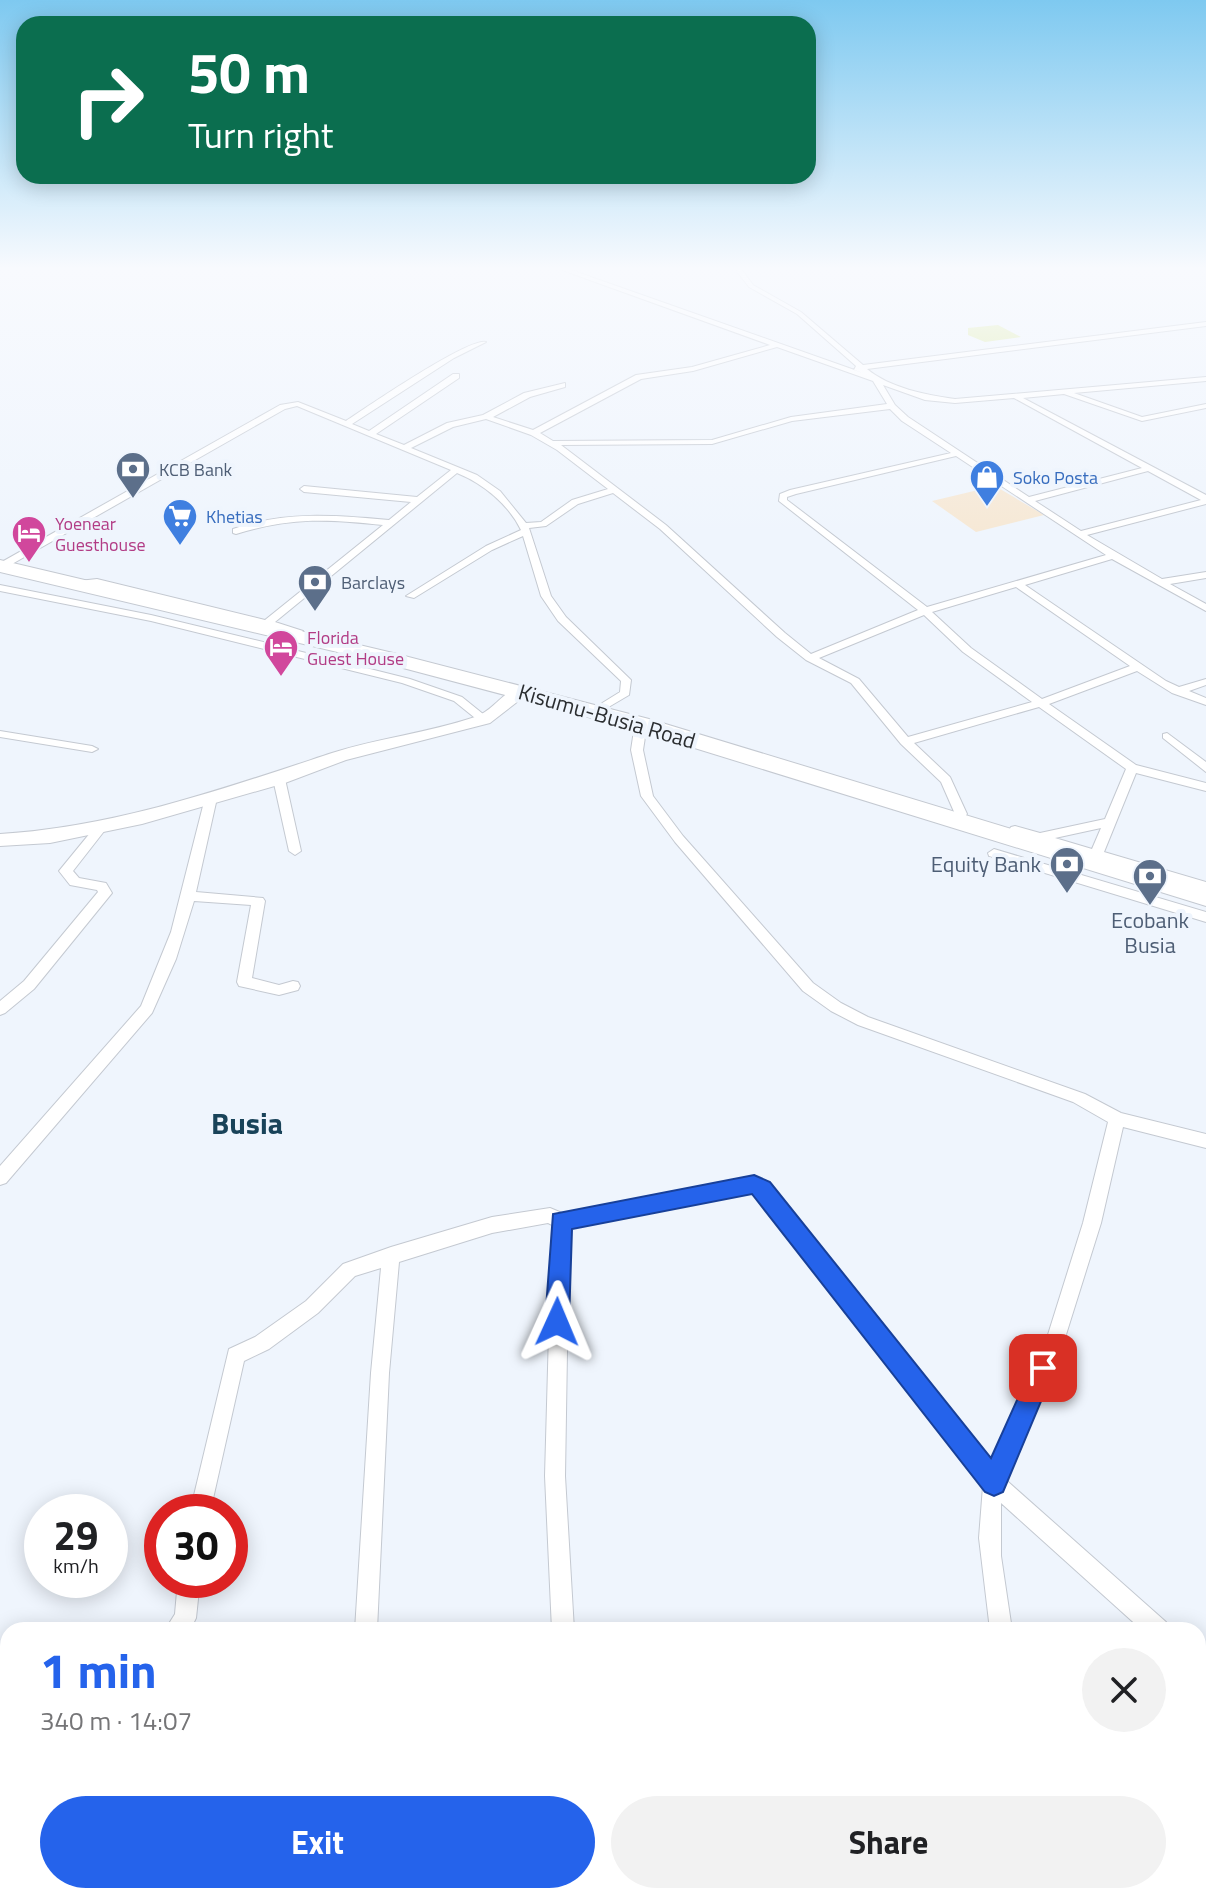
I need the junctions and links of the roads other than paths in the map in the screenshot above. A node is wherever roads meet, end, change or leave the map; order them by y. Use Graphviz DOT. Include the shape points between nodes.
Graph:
graph roads {
  1 [pos="449,359"];
  2 [pos="729,359"];
  3 [pos="823,359"];
  4 [pos="846,359"];
  5 [pos="935,359"];
  6 [pos="856,369"];
  7 [pos="456,376"];
  8 [pos="1206,379"];
  9 [pos="877,381"];
  10 [pos="562,385"];
  11 [pos="1063,392"];
  12 [pos="1015,396"];
  13 [pos="892,406"];
  14 [pos="1206,406"];
  15 [pos="486,417"];
  16 [pos="345,425"];
  17 [pos="534,433"];
  18 [pos="370,434"];
  19 [pos="552,443"];
  20 [pos="402,449"];
  21 [pos="956,454"];
  22 [pos="1146,469"];
  23 [pos="456,470"];
  24 [pos="304,489"];
  25 [pos="613,490"];
  26 [pos="417,500"];
  27 [pos="1027,500"];
  28 [pos="1206,500"];
  29 [pos="389,523"];
  30 [pos="525,529"];
  31 [pos="236,531"];
  32 [pos="1079,534"];
  33 [pos="1113,556"];
  34 [pos="1,573"];
  35 [pos="1206,575"];
  36 [pos="1163,582"];
  37 [pos="79,584"];
  38 [pos="1018,584"];
  39 [pos="411,596"];
  40 [pos="1206,608"];
  41 [pos="925,611"];
  42 [pos="268,623"];
  43 [pos="286,642"];
  44 [pos="810,658"];
  45 [pos="1138,667"];
  46 [pos="1206,682"];
  47 [pos="1176,691"];
  48 [pos="520,692"];
  49 [pos="1206,702"];
  50 [pos="1041,703"];
  51 [pos="595,712"];
  52 [pos="484,720"];
  53 [pos="641,724"];
  54 [pos="0,734"];
  55 [pos="1167,736"];
  56 [pos="905,742"];
  57 [pos="92,749"];
  58 [pos="1132,768"];
  59 [pos="1206,768"];
  60 [pos="279,779"];
  61 [pos="1206,787"];
  62 [pos="211,798"];
  63 [pos="1109,822"];
  64 [pos="99,830"];
  65 [pos="1039,837"];
  66 [pos="0,840"];
  67 [pos="295,851"];
  68 [pos="994,853"];
  69 [pos="1095,858"];
  70 [pos="1206,887"];
  71 [pos="188,896"];
  72 [pos="1206,897"];
  73 [pos="1206,917"];
  74 [pos="293,986"];
  75 [pos="0,1009"];
  76 [pos="1117,1119"];
  77 [pos="1206,1141"];
  78 [pos="0,1178"];
  79 [pos="561,1221"];
  80 [pos="391,1255"];
  81 [pos="994,1483"];
  82 [pos="204,1494"];
  83 [pos="187,1598"];
  84 [pos="182,1622"];
  85 [pos="366,1622"];
  86 [pos="563,1622"];
  87 [pos="1000,1622"];
  88 [pos="1149,1622"];
  1 -- 16 [label="street"];
  2 -- 17 [label="street" via="639,377"];
  3 -- 6 [label="street"];
  4 -- 6 [label="street"];
  5 -- 6 [label="street"];
  6 -- 9 [label="street"];
  7 -- 18 [label="street"];
  8 -- 11 [label="street"];
  9 -- 12 [label="street" via="940,400"];
  9 -- 13 [label="street"];
  10 -- 15 [label="street" via="527,395"];
  11 -- 12 [label="street"];
  11 -- 14 [label="street" via="1142,419"];
  12 -- 22 [label="street"];
  13 -- 19 [label="street" via="791,419 712,442"];
  13 -- 21 [label="street"];
  15 -- 17 [label="street"];
  15 -- 20 [label="street" via="450,425"];
  16 -- 18 [label="street"];
  16 -- 34 [label="street" via="298,404 283,407"];
  17 -- 19 [label="street"];
  18 -- 20 [label="street"];
  19 -- 25 [label="street"];
  20 -- 23 [label="street"];
  21 -- 27 [label="street"];
  21 -- 41 [label="street" via="783,496 788,508"];
  22 -- 27 [label="street"];
  22 -- 28 [label="street"];
  23 -- 26 [label="street"];
  23 -- 30 [label="street" via="497,493"];
  24 -- 26 [label="street"];
  25 -- 30 [label="street" via="575,502 543,524"];
  25 -- 44 [label="street" via="663,527"];
  26 -- 29 [label="street"];
  27 -- 32 [label="street"];
  28 -- 32 [label="street"];
  29 -- 31 [label="street" via="307,519 254,523"];
  29 -- 42 [label="street"];
  30 -- 39 [label="street"];
  30 -- 51 [label="street" via="546,596 562,619 626,680 625,693"];
  32 -- 33 [label="street"];
  33 -- 36 [label="street"];
  33 -- 38 [label="street"];
  34 -- 37 [label="highway, Kisumu-Busia Road"];
  34 -- 43 [label="street" via="151,618"];
  35 -- 36 [label="street"];
  36 -- 40 [label="street"];
  37 -- 42 [label="street" via="97,582"];
  37 -- 43 [label="highway, Kisumu-Busia Road"];
  38 -- 41 [label="street"];
  38 -- 45 [label="street"];
  41 -- 44 [label="street"];
  41 -- 50 [label="street" via="967,650"];
  42 -- 43 [label="street" via="298,631"];
  43 -- 48 [label="highway, Kisumu-Busia Road"];
  43 -- 52 [label="street" via="458,699"];
  44 -- 56 [label="street" via="855,681"];
  45 -- 47 [label="street"];
  45 -- 50 [label="street"];
  46 -- 47 [label="street"];
  47 -- 49 [label="street"];
  48 -- 51 [label="highway, Kisumu-Busia Road"];
  48 -- 52 [label="street"];
  50 -- 56 [label="street"];
  50 -- 58 [label="street"];
  51 -- 53 [label="highway, Kisumu-Busia Road"];
  52 -- 60 [label="street" via="340,756"];
  53 -- 69 [label="highway, Kisumu-Busia Road"];
  53 -- 76 [label="street" via="637,750 647,796 808,987 863,1021 1079,1098"];
  54 -- 57 [label="street"];
  55 -- 59 [label="street"];
  56 -- 65 [label="street" via="946,780 958,817"];
  58 -- 61 [label="street"];
  58 -- 63 [label="street"];
  60 -- 62 [label="street"];
  60 -- 67 [label="street"];
  62 -- 64 [label="street"];
  62 -- 71 [label="street"];
  63 -- 65 [label="street"];
  63 -- 69 [label="street"];
  64 -- 66 [label="street"];
  64 -- 75 [label="street" via="66,871 75,882 101,886 105,893 29,985"];
  65 -- 69 [label="street"];
  68 -- 73 [label="street"];
  69 -- 70 [label="street"];
  69 -- 72 [label="highway, Kisumu-Busia Road"];
  71 -- 74 [label="street" via="258,901 244,982 279,990"];
  71 -- 78 [label="street" via="147,1009"];
  76 -- 77 [label="street"];
  76 -- 81 [label="street" via="1055,1341"];
  79 -- 80 [label="street" via="550,1215 492,1225"];
  79 -- 81 [label="street" via="734,1186 762,1189"];
  79 -- 86 [label="street" via="555,1476"];
  80 -- 82 [label="street" via="349,1270 312,1307 236,1355"];
  80 -- 85 [label="street"];
  81 -- 87 [label="street" via="990,1551"];
  81 -- 88 [label="street"];
  83 -- 84 [label="street"];
}
